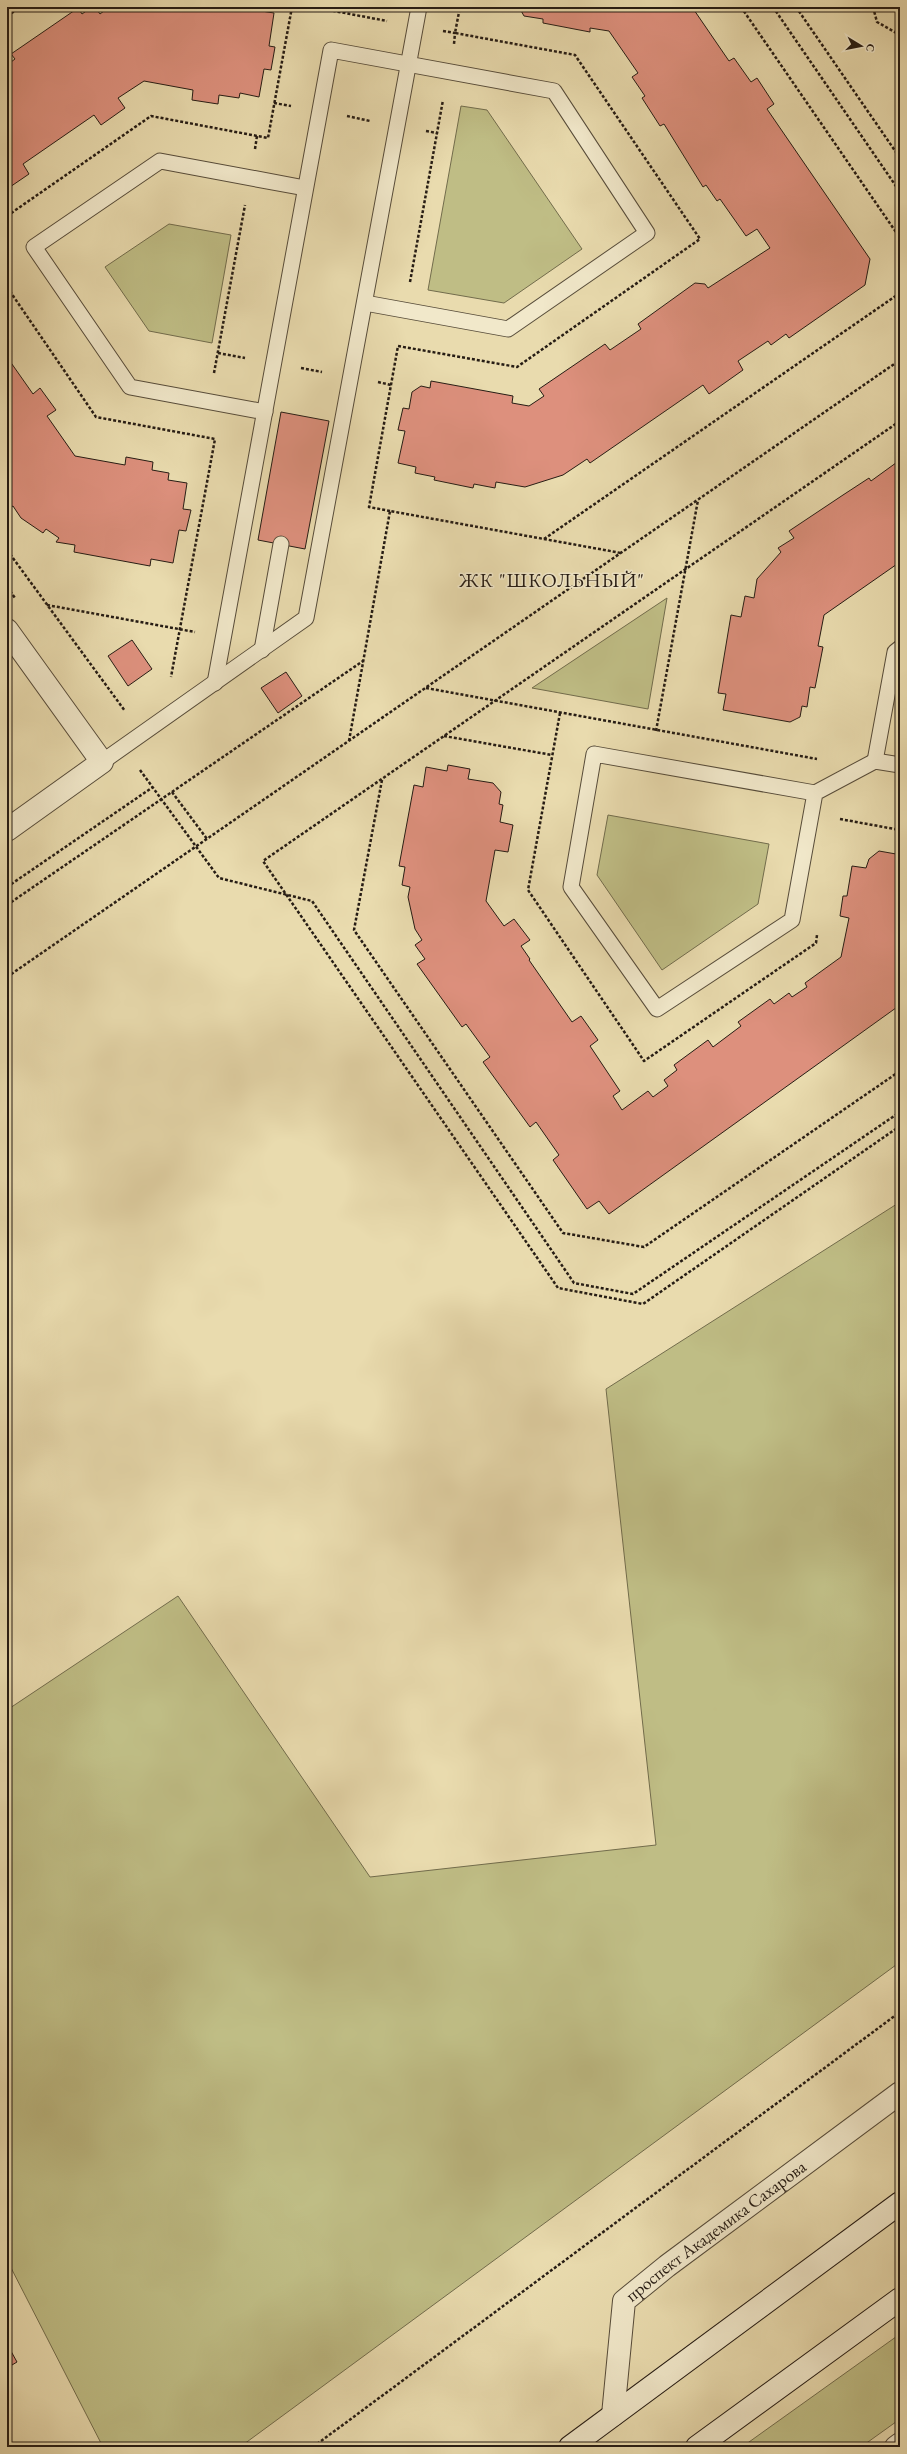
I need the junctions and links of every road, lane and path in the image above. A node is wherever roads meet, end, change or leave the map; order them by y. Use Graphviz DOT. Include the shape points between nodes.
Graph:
graph roads {
  1 [pos="20,7"];
  2 [pos="292,7"];
  3 [pos="313,7"];
  4 [pos="419,7"];
  5 [pos="741,7"];
  6 [pos="773,7"];
  7 [pos="796,7"];
  8 [pos="873,7"];
  9 [pos="7,16"];
  10 [pos="416,26"];
  11 [pos="900,35"];
  12 [pos="409,65"];
  13 [pos="449,72"];
  14 [pos="274,103"];
  15 [pos="320,111"];
  16 [pos="397,126"];
  17 [pos="437,133"];
  18 [pos="257,136"];
  19 [pos="900,158"];
  20 [pos="250,178"];
  21 [pos="306,188"];
  22 [pos="900,192"];
  23 [pos="7,216"];
  24 [pos="900,238"];
  25 [pos="7,287"];
  26 [pos="900,292"];
  27 [pos="365,303"];
  28 [pos="405,310"];
  29 [pos="398,346"];
  30 [pos="218,353"];
  31 [pos="900,360"];
  32 [pos="273,363"];
  33 [pos="517,367"];
  34 [pos="351,377"];
  35 [pos="392,385"];
  36 [pos="208,401"];
  37 [pos="265,412"];
  38 [pos="900,421"];
  39 [pos="202,436"];
  40 [pos="698,499"];
  41 [pos="390,511"];
  42 [pos="544,539"];
  43 [pos="281,544"];
  44 [pos="7,550"];
  45 [pos="621,553"];
  46 [pos="685,570"];
  47 [pos="7,587"];
  48 [pos="16,600"];
  49 [pos="47,605"];
  50 [pos="180,629"];
  51 [pos="7,630"];
  52 [pos="223,637"];
  53 [pos="900,648"];
  54 [pos="262,650"];
  55 [pos="363,661"];
  56 [pos="215,683"];
  57 [pos="426,688"];
  58 [pos="495,701"];
  59 [pos="164,719"];
  60 [pos="657,730"];
  61 [pos="142,734"];
  62 [pos="444,736"];
  63 [pos="349,741"];
  64 [pos="124,747"];
  65 [pos="552,755"];
  66 [pos="102,762"];
  67 [pos="651,763"];
  68 [pos="870,764"];
  69 [pos="900,765"];
  70 [pos="382,780"];
  71 [pos="153,786"];
  72 [pos="172,792"];
  73 [pos="816,793"];
  74 [pos="161,799"];
  75 [pos="812,814"];
  76 [pos="7,830"];
  77 [pos="900,830"];
  78 [pos="207,839"];
  79 [pos="196,846"];
  80 [pos="7,887"];
  81 [pos="286,894"];
  82 [pos="7,904"];
  83 [pos="7,977"];
  84 [pos="900,1071"];
  85 [pos="900,1112"];
  86 [pos="900,1126"];
  87 [pos="900,2012"];
  88 [pos="900,2093"];
  89 [pos="900,2203"];
  90 [pos="900,2299"];
  91 [pos="613,2415"];
  92 [pos="900,2444"];
  93 [pos="313,2447"];
  94 [pos="570,2447"];
  95 [pos="697,2447"];
  96 [pos="896,2447"];
  1 -- 9 [label="path"];
  2 -- 14 [label="path"];
  3 -- 10 [label="path"];
  4 -- 10 [label="lane"];
  5 -- 24 [label="path"];
  6 -- 22 [label="path"];
  7 -- 19 [label="path"];
  8 -- 11 [label="path" via="877,22"];
  10 -- 12 [label="lane"];
  10 -- 13 [label="path" via="455,33"];
  12 -- 13 [label="lane"];
  12 -- 15 [label="lane" via="331,50"];
  12 -- 16 [label="lane"];
  13 -- 17 [label="path"];
  13 -- 28 [label="lane" via="554,91 647,233 508,329"];
  14 -- 15 [label="path"];
  14 -- 18 [label="path" via="268,138"];
  15 -- 16 [label="path"];
  15 -- 21 [label="lane"];
  16 -- 17 [label="path"];
  16 -- 27 [label="lane"];
  17 -- 28 [label="path"];
  18 -- 20 [label="path"];
  18 -- 23 [label="path" via="151,116"];
  20 -- 21 [label="lane"];
  20 -- 30 [label="path"];
  20 -- 36 [label="lane" via="160,161 34,247 130,387"];
  21 -- 32 [label="lane"];
  25 -- 39 [label="path" via="96,417"];
  26 -- 42 [label="path"];
  27 -- 28 [label="lane"];
  27 -- 34 [label="lane"];
  28 -- 29 [label="path"];
  29 -- 33 [label="path"];
  29 -- 35 [label="path"];
  30 -- 32 [label="path"];
  30 -- 36 [label="path"];
  31 -- 40 [label="path"];
  32 -- 34 [label="path"];
  32 -- 37 [label="lane"];
  34 -- 35 [label="path"];
  34 -- 54 [label="lane" via="306,618"];
  35 -- 41 [label="path" via="369,507"];
  36 -- 37 [label="lane"];
  36 -- 39 [label="path"];
  37 -- 52 [label="lane"];
  38 -- 46 [label="path"];
  39 -- 50 [label="path" via="215,439"];
  40 -- 45 [label="path"];
  40 -- 46 [label="path"];
  41 -- 42 [label="path"];
  41 -- 55 [label="path"];
  42 -- 45 [label="path"];
  43 -- 54 [label="lane"];
  44 -- 49 [label="path"];
  45 -- 57 [label="path"];
  46 -- 58 [label="path"];
  46 -- 60 [label="path"];
  47 -- 48 [label="path"];
  49 -- 50 [label="path"];
  49 -- 61 [label="path"];
  50 -- 52 [label="path"];
  50 -- 59 [label="path"];
  51 -- 66 [label="street"];
  52 -- 56 [label="lane"];
  53 -- 68 [label="lane" via="895,652"];
  54 -- 56 [label="lane"];
  55 -- 63 [label="path"];
  55 -- 72 [label="path"];
  56 -- 59 [label="lane"];
  57 -- 58 [label="path"];
  57 -- 63 [label="path"];
  58 -- 60 [label="path"];
  58 -- 62 [label="path"];
  59 -- 61 [label="lane"];
  60 -- 67 [label="path"];
  60 -- 68 [label="path"];
  61 -- 64 [label="lane"];
  62 -- 65 [label="path"];
  62 -- 70 [label="path"];
  63 -- 78 [label="path"];
  64 -- 66 [label="lane"];
  64 -- 71 [label="path"];
  66 -- 76 [label="street"];
  67 -- 73 [label="lane"];
  67 -- 75 [label="lane" via="594,754 571,887 658,1009 792,920"];
  68 -- 69 [label="lane"];
  68 -- 73 [label="lane"];
  70 -- 81 [label="path" via="264,861"];
  70 -- 84 [label="path" via="354,930 562,1233 644,1247"];
  71 -- 74 [label="path"];
  71 -- 80 [label="path"];
  72 -- 74 [label="path"];
  72 -- 78 [label="path"];
  73 -- 75 [label="lane"];
  74 -- 79 [label="path"];
  74 -- 82 [label="path"];
  75 -- 77 [label="path"];
  78 -- 79 [label="path"];
  79 -- 81 [label="path" via="219,878"];
  79 -- 83 [label="path"];
  81 -- 85 [label="path" via="312,901 574,1283 633,1294"];
  81 -- 86 [label="path" via="558,1288 644,1304"];
  87 -- 93 [label="path"];
  88 -- 91 [label="street, проспект Академика Сахарова" via="667,2266 624,2301"];
  89 -- 91 [label="street"];
  90 -- 95 [label="street"];
  91 -- 94 [label="street"];
  92 -- 96 [label="street"];
}
